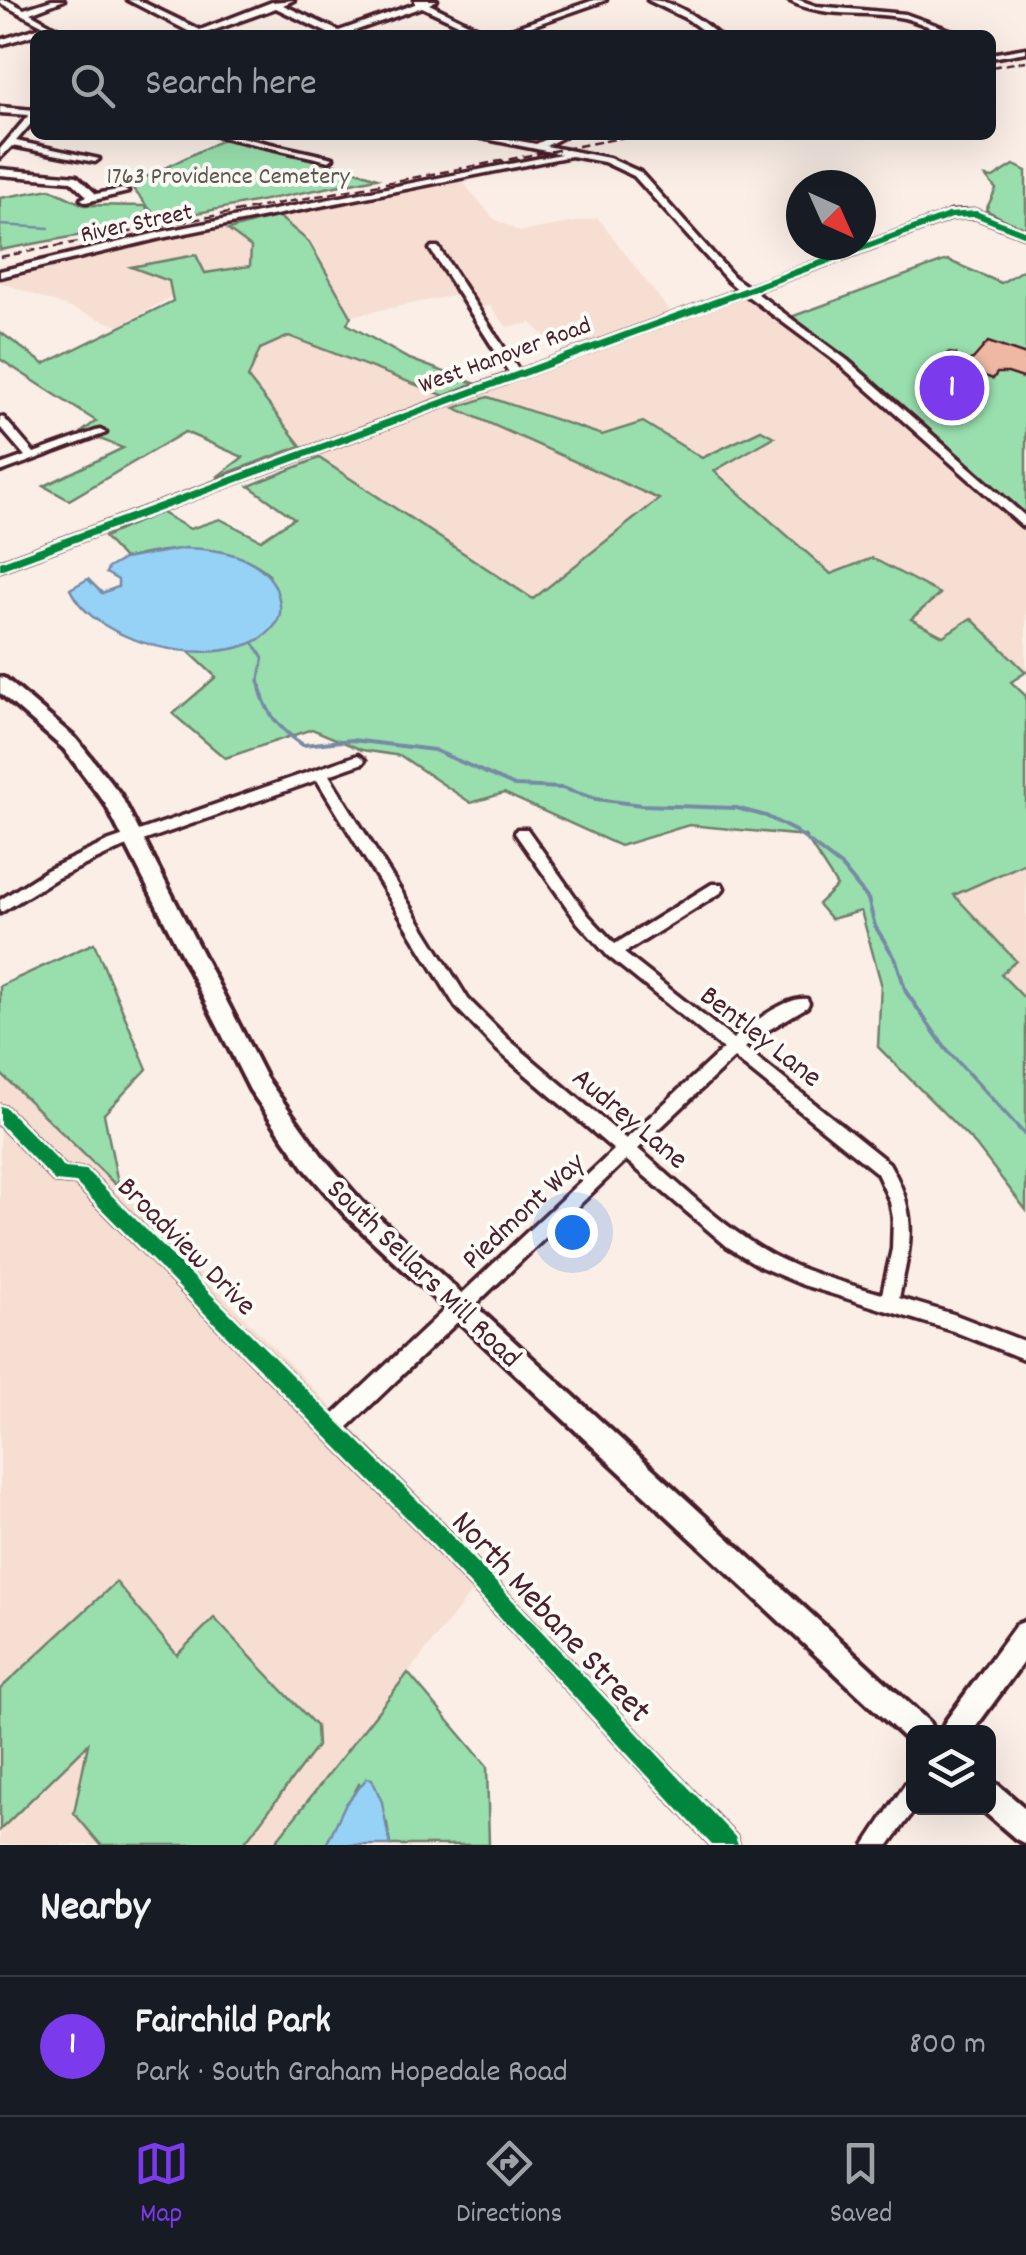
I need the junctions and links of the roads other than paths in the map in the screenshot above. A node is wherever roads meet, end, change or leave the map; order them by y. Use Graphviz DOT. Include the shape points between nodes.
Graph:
graph roads {
  1 [pos="1,0"];
  2 [pos="60,0"];
  3 [pos="132,0"];
  4 [pos="266,0"];
  5 [pos="290,0"];
  6 [pos="433,0"];
  7 [pos="602,0"];
  8 [pos="652,0"];
  9 [pos="792,0"];
  10 [pos="418,2"];
  11 [pos="277,5"];
  12 [pos="24,12"];
  13 [pos="50,27"];
  14 [pos="41,30"];
  15 [pos="55,30"];
  16 [pos="191,30"];
  17 [pos="210,30"];
  18 [pos="329,30"];
  19 [pos="347,30"];
  20 [pos="477,30"];
  21 [pos="513,30"];
  22 [pos="707,30"];
  23 [pos="945,30"];
  24 [pos="30,33"];
  25 [pos="0,43"];
  26 [pos="996,48"];
  27 [pos="1026,50"];
  28 [pos="1008,54"];
  29 [pos="996,55"];
  30 [pos="0,110"];
  31 [pos="30,113"];
  32 [pos="30,120"];
  33 [pos="242,140"];
  34 [pos="498,140"];
  35 [pos="552,140"];
  36 [pos="11,142"];
  37 [pos="536,147"];
  38 [pos="576,154"];
  39 [pos="0,156"];
  40 [pos="329,158"];
  41 [pos="96,159"];
  42 [pos="0,172"];
  43 [pos="124,192"];
  44 [pos="1026,234"];
  45 [pos="435,249"];
  46 [pos="0,274"];
  47 [pos="744,290"];
  48 [pos="516,375"];
  49 [pos="0,420"];
  50 [pos="100,433"];
  51 [pos="32,457"];
  52 [pos="0,469"];
  53 [pos="1026,523"];
  54 [pos="0,566"];
  55 [pos="0,683"];
  56 [pos="358,760"];
  57 [pos="320,774"];
  58 [pos="522,833"];
  59 [pos="135,838"];
  60 [pos="716,888"];
  61 [pos="0,908"];
  62 [pos="612,952"];
  63 [pos="801,1003"];
  64 [pos="734,1049"];
  65 [pos="0,1113"];
  66 [pos="626,1149"];
  67 [pos="889,1302"];
  68 [pos="458,1307"];
  69 [pos="1026,1351"];
  70 [pos="334,1428"];
  71 [pos="1026,1634"];
  72 [pos="912,1725"];
  73 [pos="960,1725"];
  74 [pos="906,1802"];
  75 [pos="996,1802"];
  76 [pos="1026,1829"];
  77 [pos="726,1845"];
  78 [pos="876,1845"];
  1 -- 12 [label="street"];
  2 -- 12 [label="street"];
  3 -- 16 [label="street"];
  4 -- 11 [label="street"];
  5 -- 11 [label="street"];
  6 -- 10 [label="street"];
  7 -- 21 [label="street"];
  8 -- 22 [label="street"];
  9 -- 23 [label="street" via="904,16"];
  10 -- 19 [label="street"];
  10 -- 20 [label="street"];
  11 -- 17 [label="street"];
  11 -- 18 [label="street"];
  12 -- 13 [label="street"];
  13 -- 14 [label="street"];
  13 -- 15 [label="street"];
  24 -- 25 [label="street"];
  26 -- 28 [label="street"];
  27 -- 28 [label="street"];
  28 -- 29 [label="street"];
  30 -- 31 [label="street"];
  32 -- 36 [label="street"];
  33 -- 40 [label="street"];
  34 -- 37 [label="street"];
  35 -- 37 [label="street"];
  36 -- 39 [label="street"];
  36 -- 41 [label="street"];
  37 -- 38 [label="street"];
  38 -- 46 [label="street, River Street" via="161,235"];
  38 -- 47 [label="street" via="637,174"];
  42 -- 43 [label="street" via="74,178 89,198"];
  44 -- 47 [label="street, West Hanover Road" via="956,213"];
  45 -- 48 [label="street"];
  47 -- 48 [label="street, West Hanover Road"];
  47 -- 53 [label="street" via="843,362"];
  48 -- 54 [label="street, West Hanover Road"];
  49 -- 51 [label="street"];
  50 -- 51 [label="street"];
  51 -- 52 [label="street"];
  55 -- 59 [label="main road, South Sellars Mill Road" via="70,744"];
  56 -- 57 [label="street"];
  57 -- 59 [label="street"];
  57 -- 66 [label="street, Audrey Lane" via="462,1003"];
  58 -- 62 [label="street, Bentley Lane"];
  59 -- 61 [label="street" via="70,864"];
  59 -- 68 [label="main road, South Sellars Mill Road" via="258,1084 354,1209"];
  60 -- 62 [label="street"];
  62 -- 64 [label="street, Bentley Lane"];
  63 -- 64 [label="street, Piedmont Way" via="772,1016"];
  64 -- 66 [label="street, Piedmont Way"];
  64 -- 67 [label="street, Bentley Lane" via="870,1155 894,1184 904,1229"];
  65 -- 70 [label="street, Broadview Drive" via="61,1176 80,1175"];
  66 -- 67 [label="street, Audrey Lane" via="753,1255 805,1279"];
  66 -- 68 [label="street, Piedmont Way"];
  67 -- 69 [label="street, Audrey Lane" via="989,1332"];
  68 -- 70 [label="street, Piedmont Way"];
  68 -- 72 [label="main road, South Sellars Mill Road"];
  70 -- 77 [label="street, North Mebane Street"];
  71 -- 73 [label="main road"];
  74 -- 78 [label="street"];
  75 -- 76 [label="main road"];
}
